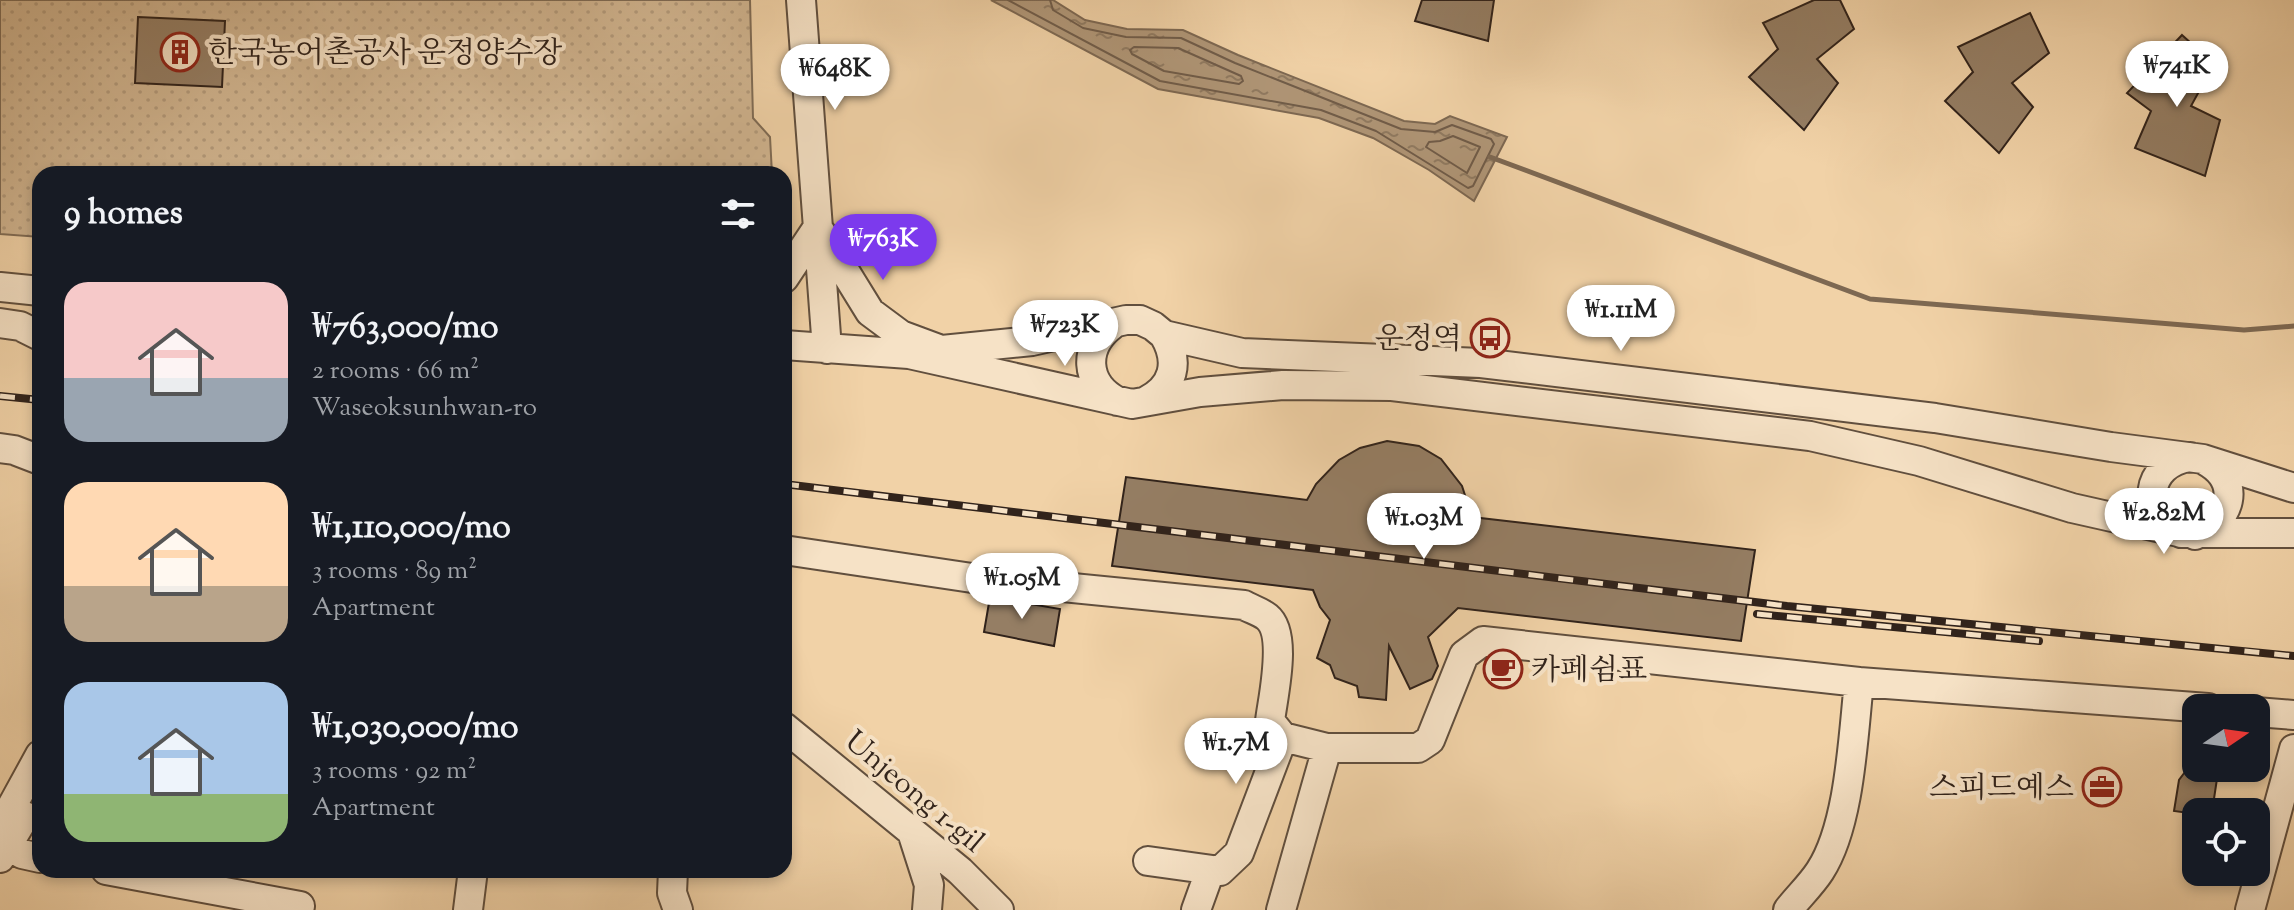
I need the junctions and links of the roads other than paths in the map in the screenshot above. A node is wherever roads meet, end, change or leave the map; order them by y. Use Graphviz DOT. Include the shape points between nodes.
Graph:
graph roads {
  1 [pos="801,0"];
  2 [pos="818,227"];
  3 [pos="792,266"];
  4 [pos="0,287"];
  5 [pos="32,290"];
  6 [pos="0,323"];
  7 [pos="1112,325"];
  8 [pos="32,332"];
  9 [pos="1164,335"];
  10 [pos="792,346"];
  11 [pos="827,349"];
  12 [pos="940,349"];
  13 [pos="909,354"];
  14 [pos="1132,402"];
  15 [pos="0,448"];
  16 [pos="32,457"];
  17 [pos="2197,458"];
  18 [pos="2294,488"];
  19 [pos="2294,533"];
  20 [pos="2189,534"];
  21 [pos="792,551"];
  22 [pos="1859,682"];
  23 [pos="2182,706"];
  24 [pos="2270,713"];
  25 [pos="2294,715"];
  26 [pos="792,734"];
  27 [pos="1283,737"];
  28 [pos="1327,748"];
  29 [pos="2294,749"];
  30 [pos="32,770"];
  31 [pos="32,813"];
  32 [pos="0,828"];
  33 [pos="912,831"];
  34 [pos="32,835"];
  35 [pos="15,859"];
  36 [pos="1148,861"];
  37 [pos="1210,871"];
  38 [pos="149,878"];
  39 [pos="472,878"];
  40 [pos="673,878"];
  41 [pos="300,906"];
  42 [pos="468,910"];
  43 [pos="678,910"];
  44 [pos="927,910"];
  45 [pos="999,910"];
  46 [pos="1196,910"];
  47 [pos="1281,910"];
  48 [pos="1788,910"];
  49 [pos="2250,910"];
  1 -- 2 [label="street"];
  2 -- 3 [label="street"];
  2 -- 11 [label="street"];
  2 -- 12 [label="street" via="870,312 901,335"];
  4 -- 5 [label="street"];
  6 -- 8 [label="street"];
  7 -- 9 [label="street" via="1140,320"];
  7 -- 12 [label="street" via="1032,341"];
  7 -- 14 [label="street" via="1093,346 1092,374 1098,386"];
  9 -- 14 [label="street" via="1174,361 1172,375 1166,386"];
  9 -- 17 [label="street" via="1242,353 1481,363 1592,375 1935,418"];
  10 -- 11 [label="street"];
  11 -- 13 [label="street"];
  12 -- 13 [label="street"];
  13 -- 14 [label="street"];
  14 -- 20 [label="street" via="1283,385 1392,386 1795,434 1919,461 2072,508"];
  15 -- 16 [label="street"];
  17 -- 18 [label="street"];
  17 -- 20 [label="street" via="2223,475 2228,499 2218,522"];
  17 -- 20 [label="street" via="2168,464 2159,473 2152,497 2161,521"];
  19 -- 20 [label="street"];
  21 -- 27 [label="street" via="972,578 1244,605 1268,618 1277,632 1270,721"];
  22 -- 23 [label="street"];
  22 -- 28 [label="street" via="1483,641 1464,655 1430,740 1418,748"];
  22 -- 48 [label="street" via="1837,832 1821,870"];
  24 -- 25 [label="street"];
  26 -- 33 [label="street, Unjeong 1-gil"];
  27 -- 28 [label="street"];
  27 -- 37 [label="street" via="1239,853 1220,871"];
  28 -- 47 [label="street"];
  29 -- 49 [label="street"];
  30 -- 32 [label="street"];
  31 -- 35 [label="street"];
  33 -- 44 [label="street" via="929,885"];
  33 -- 45 [label="street, Unjeong 1-gil"];
  34 -- 35 [label="street"];
  36 -- 37 [label="street"];
  37 -- 46 [label="street"];
  38 -- 41 [label="street"];
  39 -- 42 [label="street"];
  40 -- 43 [label="street"];
}
